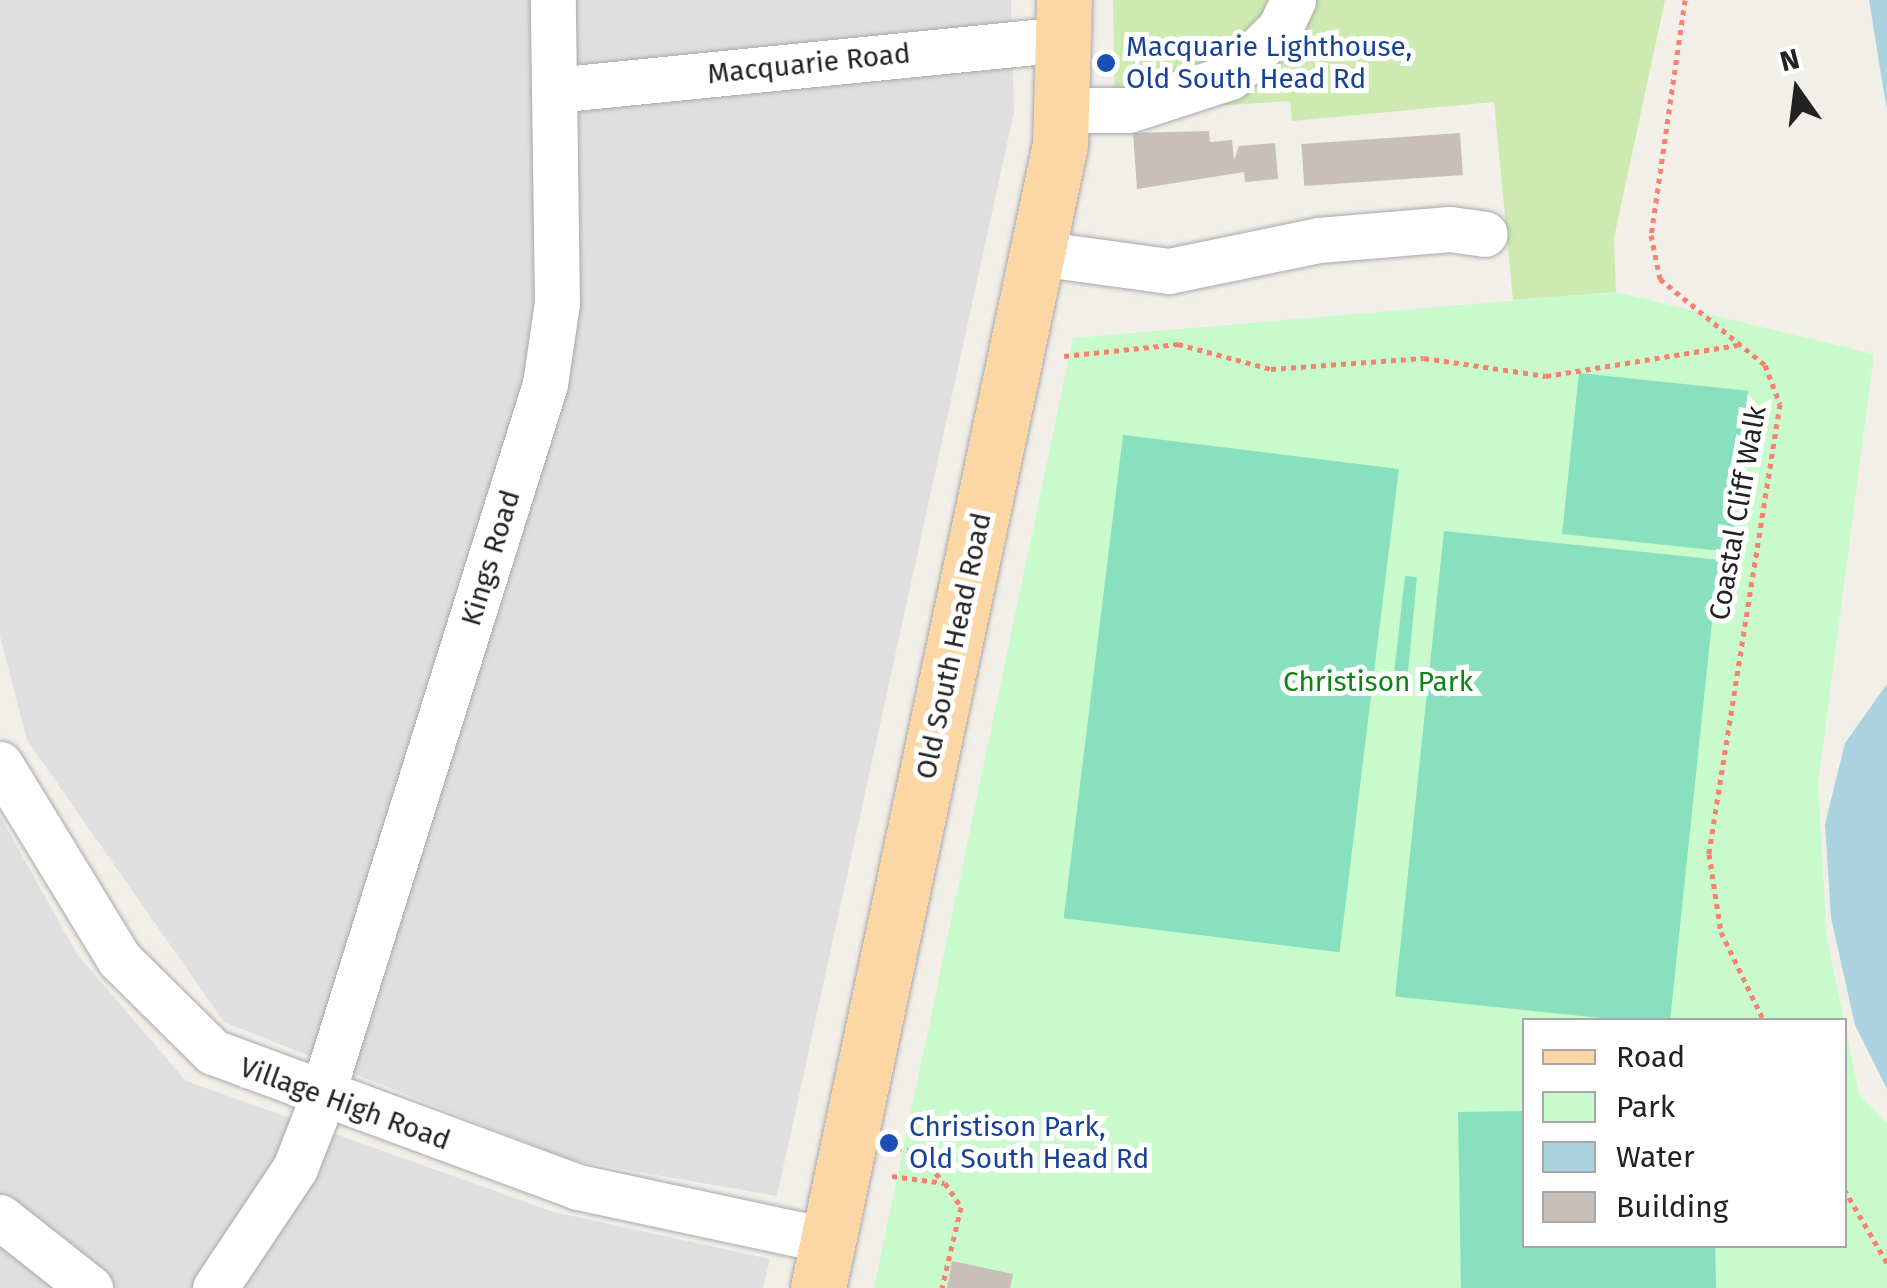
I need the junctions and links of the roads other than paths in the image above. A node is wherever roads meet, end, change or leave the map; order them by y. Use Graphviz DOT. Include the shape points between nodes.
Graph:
graph roads {
  1 [pos="553,0"];
  2 [pos="1292,0"];
  3 [pos="1064,20"];
  4 [pos="554,90"];
  5 [pos="1063,110"];
  6 [pos="1485,234"];
  7 [pos="1037,253"];
  8 [pos="0,764"];
  9 [pos="320,1098"];
  10 [pos="0,1217"];
  11 [pos="824,1265"];
  12 [pos="90,1288"];
  13 [pos="216,1288"];
  1 -- 4 [label="street, Kings Road"];
  2 -- 5 [label="street" via="1280,28 1230,77 1128,110"];
  3 -- 4 [label="street, Macquarie Road"];
  3 -- 5 [label="main road, Old South Head Road"];
  4 -- 9 [label="street, Kings Road" via="554,350"];
  5 -- 7 [label="main road, Old South Head Road"];
  6 -- 7 [label="street" via="1450,228 1319,240 1169,272"];
  7 -- 11 [label="main road, Old South Head Road"];
  8 -- 9 [label="street, Village High Road" via="140,987 213,1052"];
  9 -- 11 [label="street, Village High Road"];
  9 -- 13 [label="street, Kings Road" via="295,1168"];
  10 -- 12 [label="street"];
}
